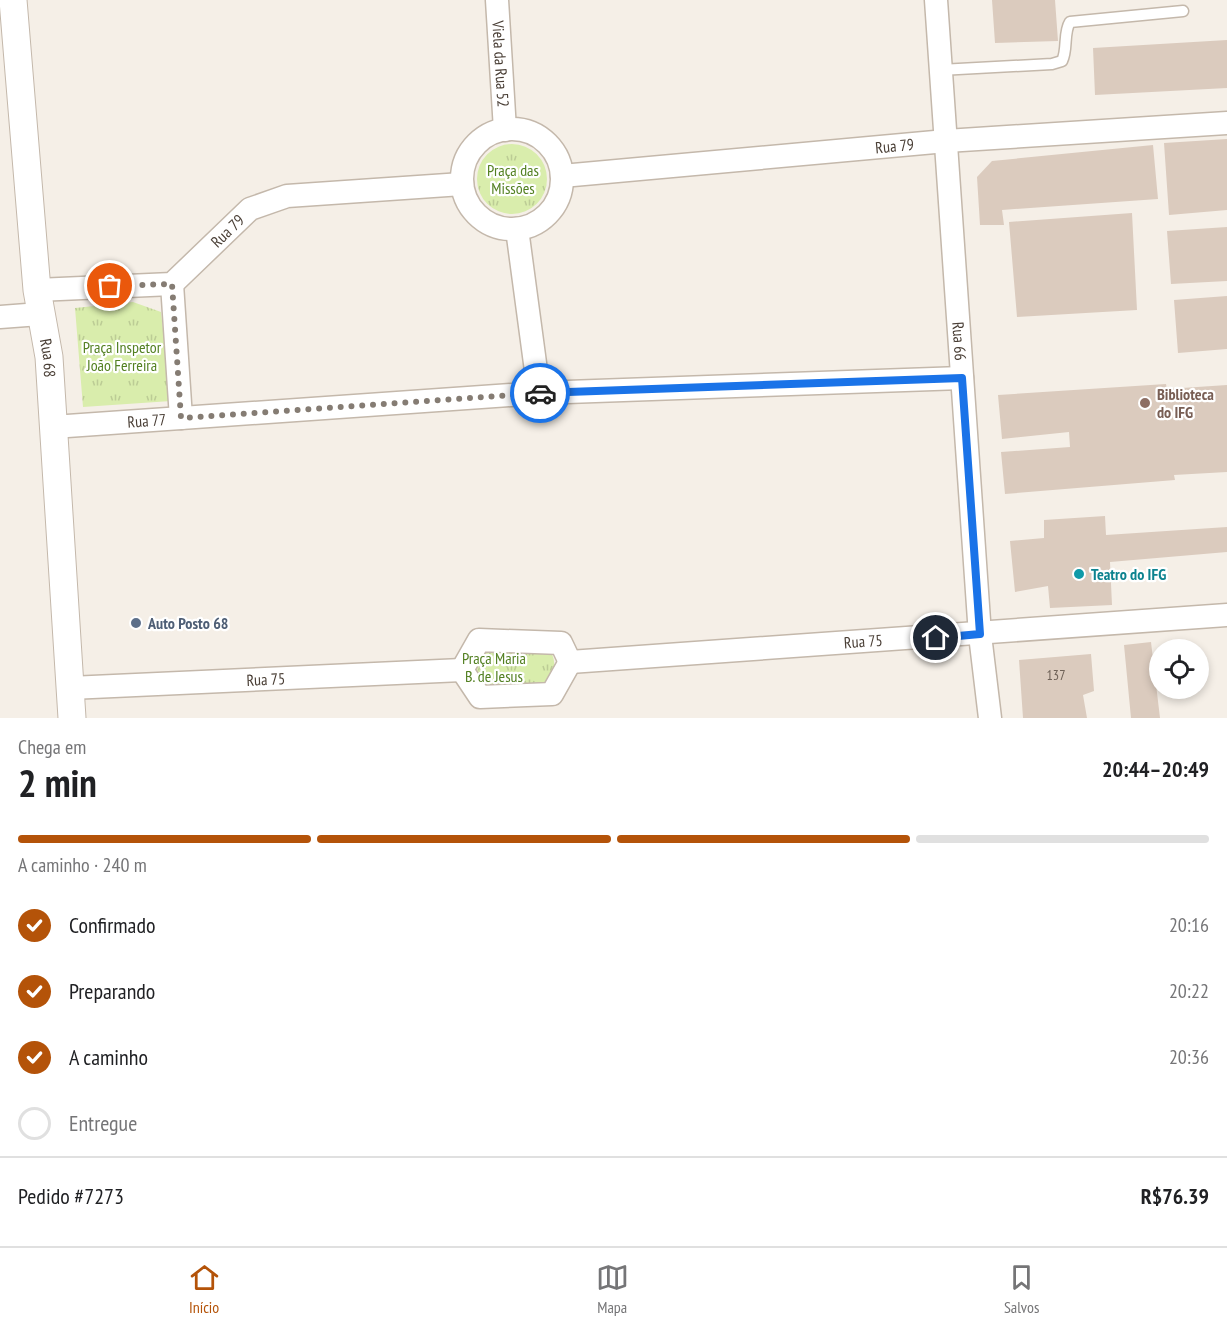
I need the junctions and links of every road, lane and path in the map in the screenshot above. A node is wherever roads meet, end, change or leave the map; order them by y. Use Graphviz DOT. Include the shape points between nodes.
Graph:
graph roads {
  1 [pos="13,0"];
  2 [pos="497,0"];
  3 [pos="936,0"];
  4 [pos="1183,11"];
  5 [pos="940,70"];
  6 [pos="1227,123"];
  7 [pos="505,130"];
  8 [pos="946,141"];
  9 [pos="562,176"];
  10 [pos="462,184"];
  11 [pos="517,230"];
  12 [pos="172,284"];
  13 [pos="39,302"];
  14 [pos="0,317"];
  15 [pos="962,378"];
  16 [pos="539,393"];
  17 [pos="181,418"];
  18 [pos="53,427"];
  19 [pos="1227,615"];
  20 [pos="980,634"];
  21 [pos="570,662"];
  22 [pos="462,670"];
  23 [pos="70,688"];
  24 [pos="72,718"];
  25 [pos="990,718"];
  1 -- 13 [label="street, Rua 68"];
  2 -- 7 [label="street, Viela da Rua 52"];
  3 -- 5 [label="street, Rua 66"];
  4 -- 5 [label="lane" via="1070,22 1065,55 1062,61 1052,64"];
  5 -- 8 [label="street, Rua 66"];
  6 -- 8 [label="street, Rua 79"];
  7 -- 9 [label="street" via="522,130 550,146 559,160"];
  7 -- 10 [label="street" via="478,143 463,169"];
  8 -- 9 [label="street, Rua 79"];
  8 -- 15 [label="street, Rua 66"];
  9 -- 11 [label="street" via="555,206 545,218"];
  10 -- 11 [label="street" via="466,199 481,218 501,228"];
  10 -- 12 [label="street, Rua 79" via="287,196 250,209"];
  11 -- 16 [label="street"];
  12 -- 13 [label="street"];
  12 -- 17 [label="street"];
  13 -- 14 [label="street"];
  13 -- 18 [label="street, Rua 68" via="49,357"];
  15 -- 16 [label="street, Rua 77"];
  15 -- 20 [label="street, Rua 66"];
  16 -- 17 [label="street, Rua 77"];
  17 -- 18 [label="street, Rua 77"];
  18 -- 23 [label="street, Rua 68"];
  19 -- 20 [label="street, Rua 75"];
  20 -- 21 [label="street, Rua 75"];
  20 -- 25 [label="street, Rua 66"];
  21 -- 22 [label="street" via="561,643 479,639"];
  21 -- 22 [label="street" via="552,694 480,697"];
  22 -- 23 [label="street, Rua 75"];
  23 -- 24 [label="street, Rua 68"];
}
